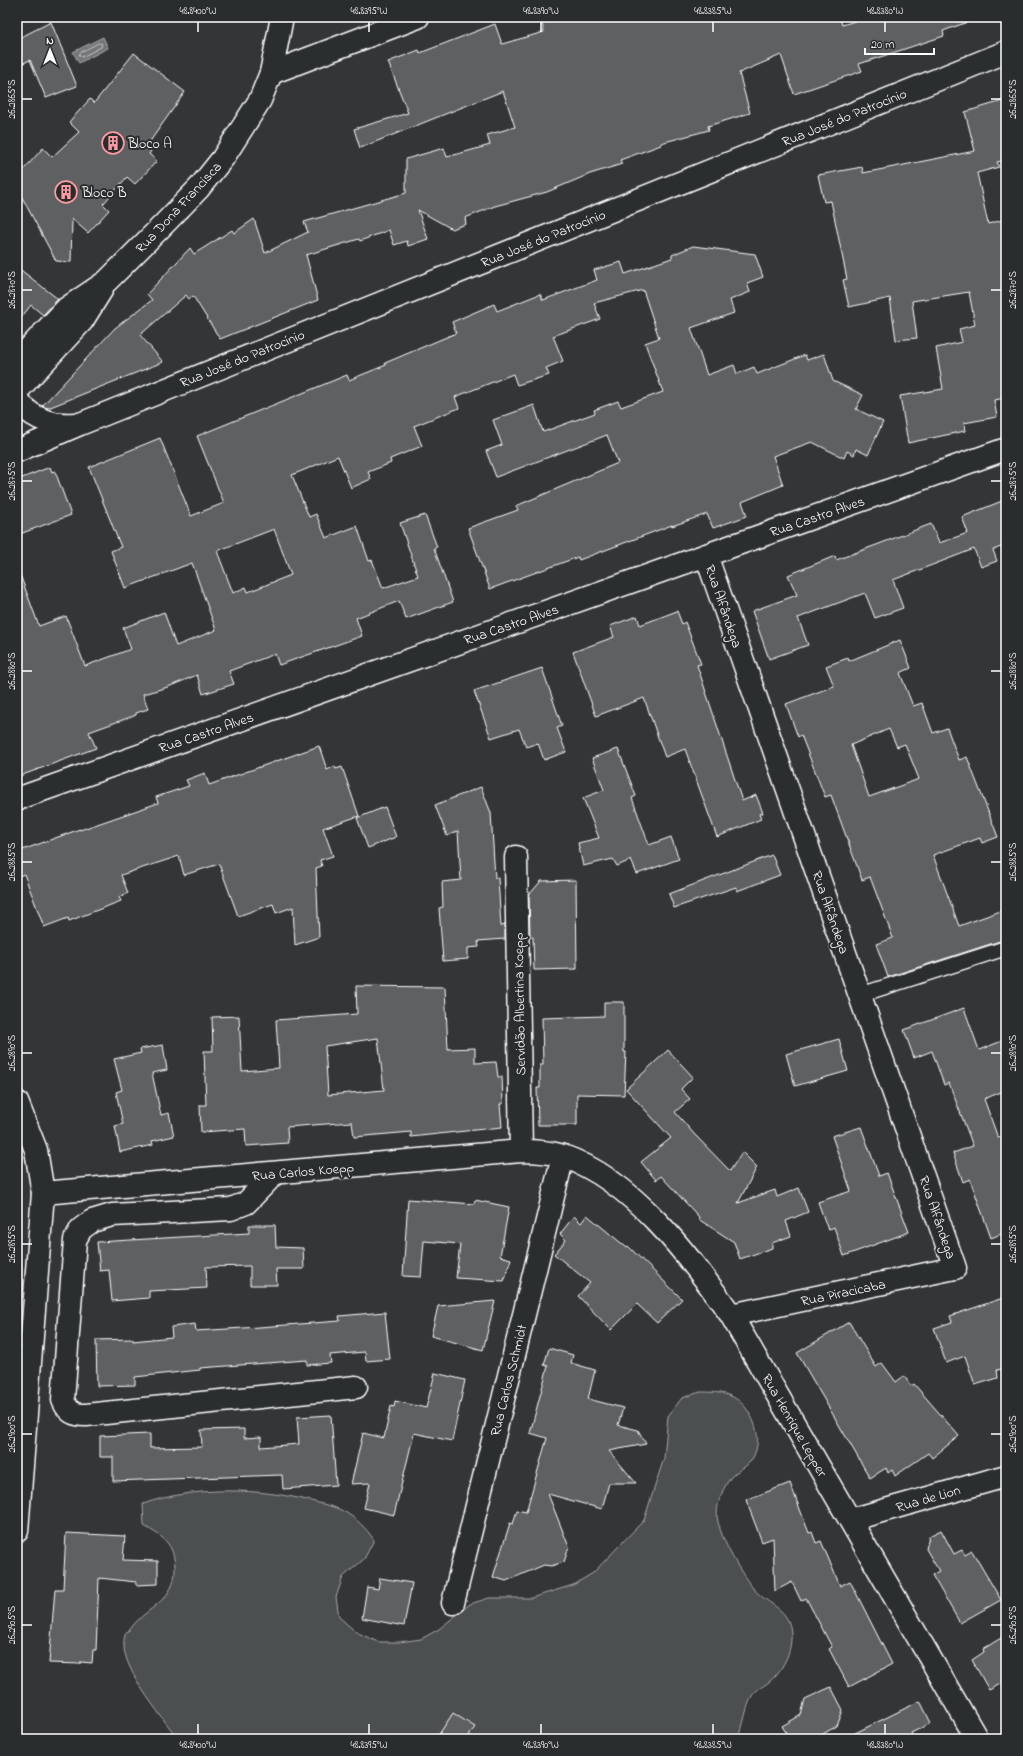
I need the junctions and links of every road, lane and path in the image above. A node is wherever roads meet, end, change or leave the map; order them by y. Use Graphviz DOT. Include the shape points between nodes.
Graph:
graph roads {
  1 [pos="282,17"];
  2 [pos="418,17"];
  3 [pos="1006,52"];
  4 [pos="271,73"];
  5 [pos="107,281"];
  6 [pos="17,361"];
  7 [pos="17,391"];
  8 [pos="17,400"];
  9 [pos="80,424"];
  10 [pos="1006,449"];
  11 [pos="17,451"];
  12 [pos="706,555"];
  13 [pos="17,799"];
  14 [pos="516,857"];
  15 [pos="1006,948"];
  16 [pos="860,995"];
  17 [pos="17,1102"];
  18 [pos="521,1151"];
  19 [pos="563,1156"];
  20 [pos="274,1174"];
  21 [pos="43,1193"];
  22 [pos="955,1268"];
  23 [pos="731,1315"];
  24 [pos="356,1387"];
  25 [pos="1006,1476"];
  26 [pos="850,1520"];
  27 [pos="17,1531"];
  28 [pos="453,1603"];
  29 [pos="976,1739"];
  1 -- 4 [label="street, Rua Dona Francisca"];
  2 -- 4 [label="street"];
  3 -- 9 [label="street, Rua José do Patrocínio"];
  4 -- 5 [label="street, Rua Dona Francisca" via="260,100 223,158 199,188"];
  5 -- 6 [label="street, Rua Dona Francisca" via="67,308"];
  5 -- 7 [label="street, Rua Dona Francisca" via="82,321"];
  8 -- 9 [label="street, Rua José do Patrocínio" via="25,410 41,420 60,425"];
  9 -- 11 [label="street, Rua José do Patrocínio"];
  10 -- 12 [label="street, Rua Castro Alves"];
  12 -- 13 [label="street, Rua Castro Alves"];
  12 -- 16 [label="street, Rua Alfândega"];
  14 -- 18 [label="street, Servidão Albertina Koepp"];
  15 -- 16 [label="lane"];
  16 -- 22 [label="street, Rua Alfândega"];
  17 -- 21 [label="street" via="36,1150"];
  18 -- 19 [label="street, Rua Carlos Koepp" via="539,1151"];
  18 -- 20 [label="street, Rua Carlos Koepp"];
  19 -- 23 [label="street, Rua Henrique Lepper" via="590,1168 615,1184 669,1234 700,1271"];
  19 -- 28 [label="street, Rua Carlos Schmidt"];
  20 -- 21 [label="street, Rua Carlos Koepp"];
  20 -- 24 [label="street" via="246,1203 231,1209 112,1216 92,1221 81,1229 75,1240 63,1400 68,1410 76,1415 86,1415"];
  21 -- 27 [label="street"];
  22 -- 23 [label="street, Rua Piracicaba"];
  23 -- 26 [label="street, Rua Henrique Lepper"];
  25 -- 26 [label="street, Rua de Lion"];
  26 -- 29 [label="street, Rua Henrique Lepper"];
}
